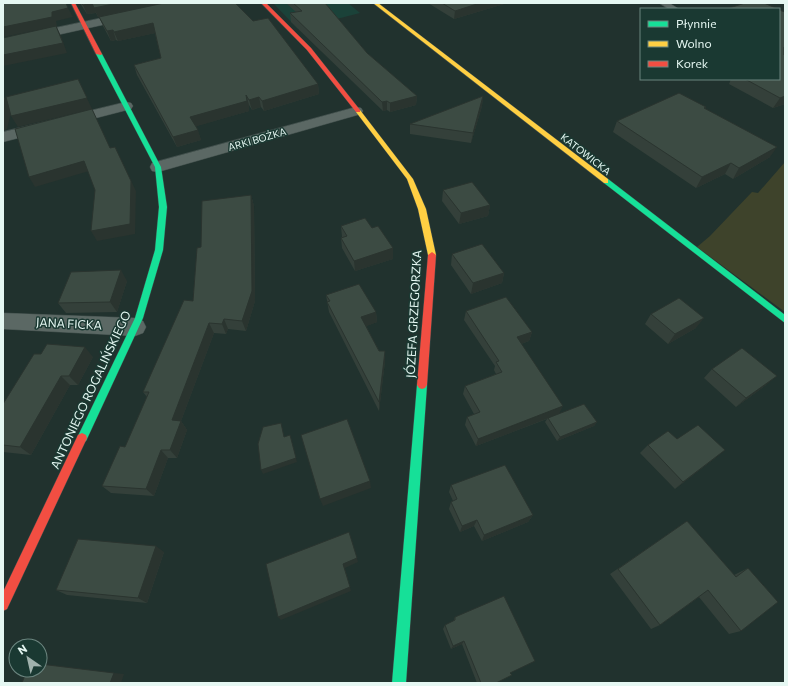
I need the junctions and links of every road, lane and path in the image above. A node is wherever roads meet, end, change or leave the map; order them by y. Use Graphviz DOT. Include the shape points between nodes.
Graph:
graph roads {
  1 [pos="73,3"];
  2 [pos="188,3"];
  3 [pos="263,3"];
  4 [pos="375,3"];
  5 [pos="663,3"];
  6 [pos="673,8"];
  7 [pos="84,25"];
  8 [pos="3,43"];
  9 [pos="126,106"];
  10 [pos="356,112"];
  11 [pos="3,137"];
  12 [pos="158,167"];
  13 [pos="785,320"];
  14 [pos="3,321"];
  15 [pos="135,327"];
  16 [pos="3,605"];
  17 [pos="399,683"];
  1 -- 7 [label="street, ANTONIEGO ROGALIŃSKIEGO"];
  2 -- 7 [label="street"];
  3 -- 10 [label="street, JÓZEFA GRZEGORZKA" via="309,49"];
  4 -- 13 [label="street, KATOWICKA"];
  5 -- 6 [label="lane"];
  7 -- 8 [label="street"];
  7 -- 9 [label="street, ANTONIEGO ROGALIŃSKIEGO"];
  9 -- 11 [label="street"];
  9 -- 12 [label="street, ANTONIEGO ROGALIŃSKIEGO"];
  10 -- 12 [label="street, ARKI BOŻKA"];
  10 -- 17 [label="street, JÓZEFA GRZEGORZKA" via="410,179 422,209 432,255"];
  12 -- 15 [label="street, ANTONIEGO ROGALIŃSKIEGO" via="163,207 159,250"];
  14 -- 15 [label="street, JANA FICKA"];
  15 -- 16 [label="street, ANTONIEGO ROGALIŃSKIEGO"];
}
